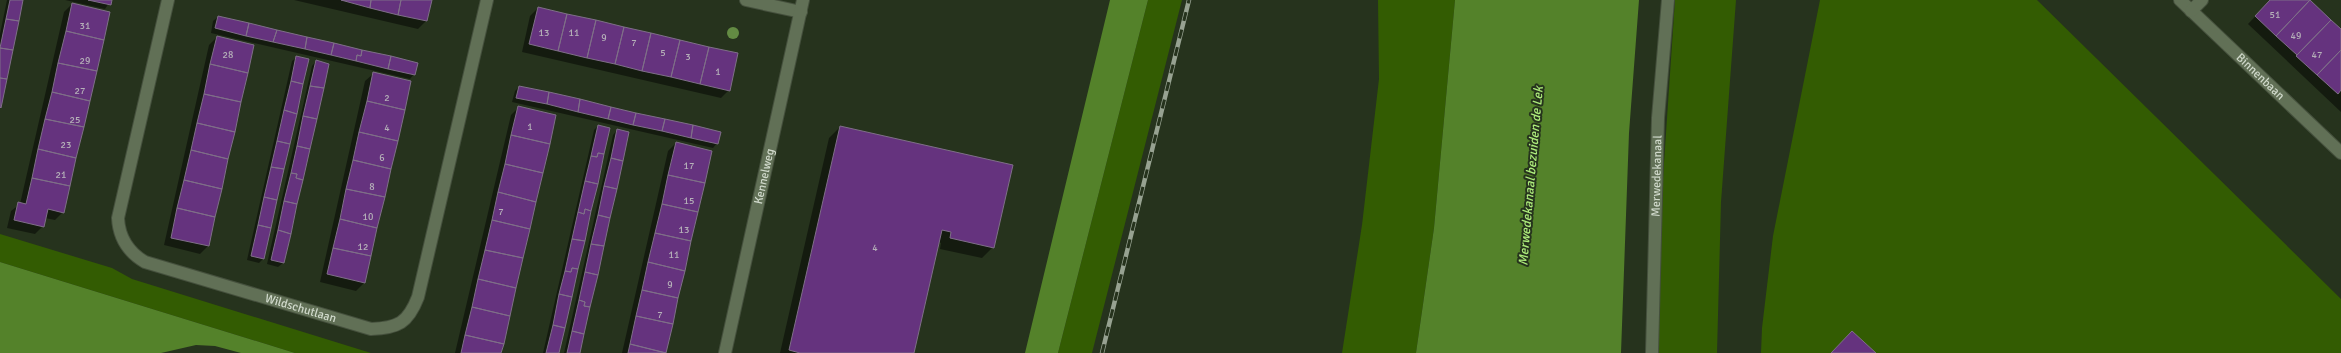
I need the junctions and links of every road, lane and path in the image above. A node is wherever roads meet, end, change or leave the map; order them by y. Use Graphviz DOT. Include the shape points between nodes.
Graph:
graph roads {
  1 [pos="168,0"];
  2 [pos="487,0"];
  3 [pos="746,0"];
  4 [pos="803,0"];
  5 [pos="1668,0"];
  6 [pos="2180,0"];
  7 [pos="2202,0"];
  8 [pos="2191,11"];
  9 [pos="801,12"];
  10 [pos="2341,153"];
  11 [pos="725,353"];
  12 [pos="1652,353"];
  1 -- 2 [label="street, Wildschutlaan" via="118,218 119,229 126,245 145,262 371,329 393,327 400,323 408,317 418,297"];
  3 -- 9 [label="street"];
  4 -- 9 [label="street, Kennelweg"];
  5 -- 12 [label="street, Merwedekanaal" via="1658,118"];
  6 -- 8 [label="street, Binnenbaan"];
  7 -- 8 [label="street"];
  8 -- 10 [label="street, Binnenbaan"];
  9 -- 11 [label="street, Kennelweg"];
}
